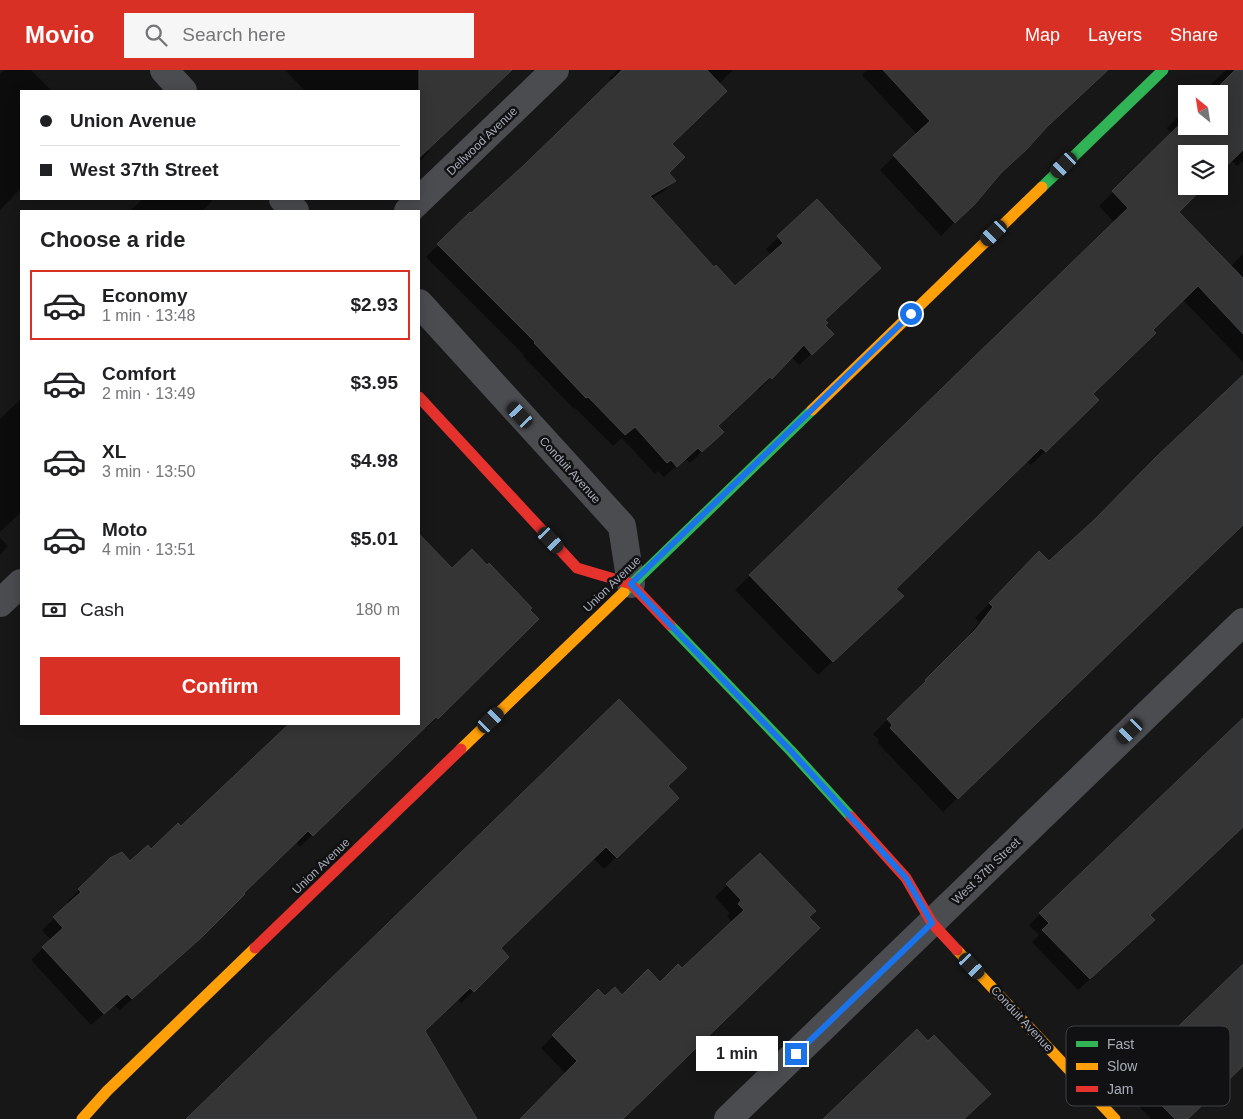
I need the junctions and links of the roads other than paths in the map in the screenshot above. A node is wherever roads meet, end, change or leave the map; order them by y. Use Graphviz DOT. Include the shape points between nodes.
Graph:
graph roads {
  1 [pos="164,70"];
  2 [pos="555,70"];
  3 [pos="1163,70"];
  4 [pos="182,90"];
  5 [pos="420,199"];
  6 [pos="284,200"];
  7 [pos="419,200"];
  8 [pos="294,210"];
  9 [pos="409,210"];
  10 [pos="420,304"];
  11 [pos="420,398"];
  12 [pos="20,584"];
  13 [pos="631,584"];
  14 [pos="0,603"];
  15 [pos="1243,622"];
  16 [pos="932,923"];
  17 [pos="1066,1067"];
  18 [pos="1103,1106"];
  19 [pos="82,1119"];
  20 [pos="728,1119"];
  21 [pos="1115,1119"];
  1 -- 4 [label="street"];
  2 -- 5 [label="street, Dellwood Avenue"];
  3 -- 13 [label="street, Union Avenue"];
  6 -- 8 [label="street"];
  7 -- 9 [label="street, Dellwood Avenue"];
  10 -- 13 [label="street, Conduit Avenue" via="622,526"];
  11 -- 13 [label="street, Conduit Avenue" via="577,568"];
  12 -- 14 [label="street"];
  13 -- 16 [label="street, Conduit Avenue" via="791,751 906,878"];
  13 -- 19 [label="street, Union Avenue" via="107,1091"];
  15 -- 16 [label="street, West 37th Street"];
  16 -- 17 [label="street, Conduit Avenue"];
  16 -- 20 [label="street, West 37th Street"];
  18 -- 21 [label="street, Conduit Avenue"];
}
